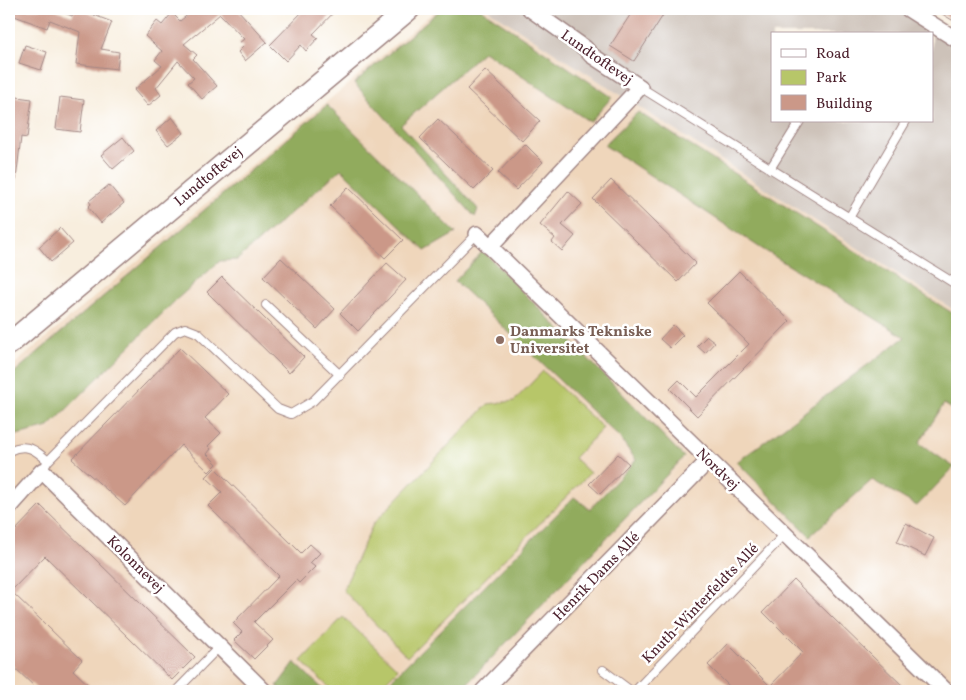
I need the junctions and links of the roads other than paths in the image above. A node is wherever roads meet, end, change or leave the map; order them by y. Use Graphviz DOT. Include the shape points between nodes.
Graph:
graph roads {
  1 [pos="409,9"];
  2 [pos="530,9"];
  3 [pos="908,9"];
  4 [pos="957,40"];
  5 [pos="640,87"];
  6 [pos="799,122"];
  7 [pos="905,122"];
  8 [pos="770,169"];
  9 [pos="849,218"];
  10 [pos="476,234"];
  11 [pos="490,247"];
  12 [pos="957,285"];
  13 [pos="266,305"];
  14 [pos="9,344"];
  15 [pos="340,375"];
  16 [pos="9,451"];
  17 [pos="709,460"];
  18 [pos="45,466"];
  19 [pos="9,508"];
  20 [pos="785,534"];
  21 [pos="219,647"];
  22 [pos="603,670"];
  23 [pos="176,691"];
  24 [pos="264,691"];
  25 [pos="483,691"];
  26 [pos="633,691"];
  27 [pos="946,691"];
  1 -- 14 [label="street, Lundtoftevej"];
  2 -- 5 [label="street, Lundtoftevej"];
  3 -- 4 [label="street"];
  5 -- 8 [label="lane"];
  5 -- 11 [label="street"];
  6 -- 8 [label="lane"];
  7 -- 9 [label="lane"];
  8 -- 9 [label="lane"];
  9 -- 12 [label="lane"];
  10 -- 11 [label="street, Nordvej"];
  10 -- 15 [label="lane"];
  11 -- 17 [label="street, Nordvej"];
  13 -- 15 [label="lane"];
  15 -- 18 [label="lane" via="313,401 291,414 278,409 198,333 185,328 175,332"];
  16 -- 18 [label="lane" via="17,446 34,448"];
  17 -- 20 [label="street, Nordvej"];
  17 -- 25 [label="street, Henrik Dams Allé"];
  18 -- 19 [label="street"];
  18 -- 21 [label="street, Kolonnevej"];
  20 -- 26 [label="lane, Knuth-Winterfeldts Allé"];
  20 -- 27 [label="street, Nordvej"];
  21 -- 23 [label="lane"];
  21 -- 24 [label="street, Kolonnevej"];
  22 -- 26 [label="lane"];
}
